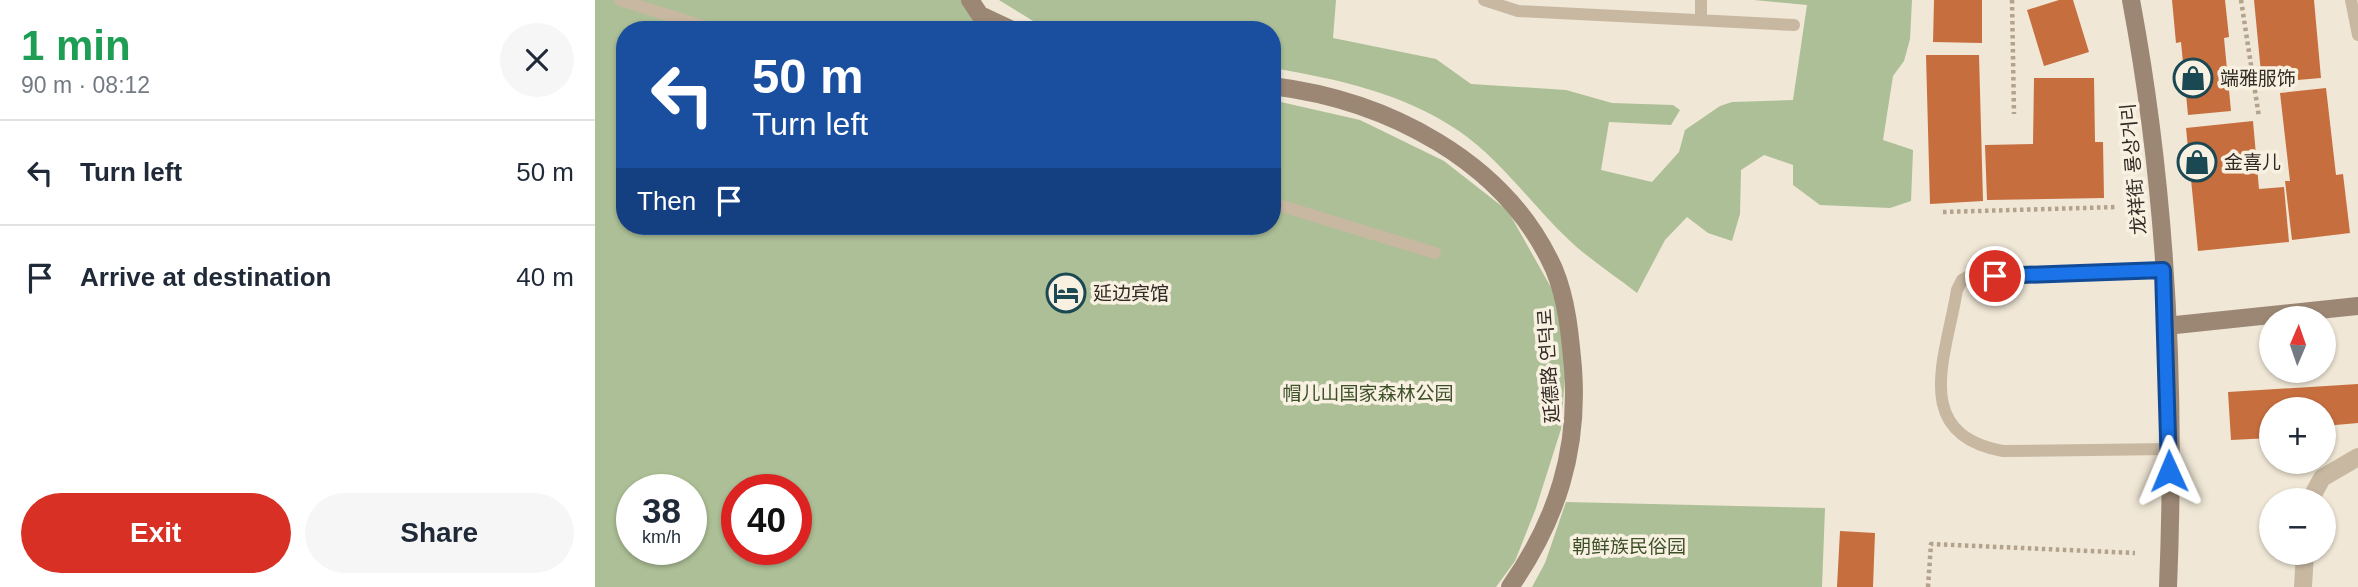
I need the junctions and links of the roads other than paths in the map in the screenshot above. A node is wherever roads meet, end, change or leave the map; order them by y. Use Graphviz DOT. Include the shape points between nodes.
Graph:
graph roads {
  1 [pos="620,0"];
  2 [pos="970,0"];
  3 [pos="1484,0"];
  4 [pos="1701,0"];
  5 [pos="2131,0"];
  6 [pos="2354,1"];
  7 [pos="1701,20"];
  8 [pos="687,21"];
  9 [pos="993,21"];
  10 [pos="1794,25"];
  11 [pos="2358,35"];
  12 [pos="1281,88"];
  13 [pos="1281,205"];
  14 [pos="1435,253"];
  15 [pos="2163,270"];
  16 [pos="2358,306"];
  17 [pos="2166,326"];
  18 [pos="2169,449"];
  19 [pos="2358,457"];
  20 [pos="2317,488"];
  21 [pos="2304,565"];
  22 [pos="1510,587"];
  23 [pos="2168,587"];
  24 [pos="2303,587"];
  1 -- 8 [label="lane"];
  2 -- 9 [label="street" via="981,15"];
  3 -- 7 [label="lane" via="1518,12"];
  4 -- 7 [label="lane"];
  5 -- 15 [label="street, 龙祥街 룡상거리" via="2147,91"];
  6 -- 11 [label="lane"];
  7 -- 10 [label="lane"];
  12 -- 22 [label="street, 延德路 연덕로" via="1349,101 1441,143 1485,176 1516,209 1553,268 1571,340 1575,422 1570,461 1555,512"];
  13 -- 14 [label="lane"];
  15 -- 17 [label="street, 龙祥街 룡상거리"];
  15 -- 18 [label="lane" via="1969,276 1957,290 1939,397 1956,432 1983,447 2003,451"];
  16 -- 17 [label="street"];
  17 -- 18 [label="street, 龙祥街 룡상거리"];
  18 -- 23 [label="street, 龙祥街 룡상거리"];
  19 -- 20 [label="street" via="2322,478"];
  21 -- 24 [label="street"];
}
